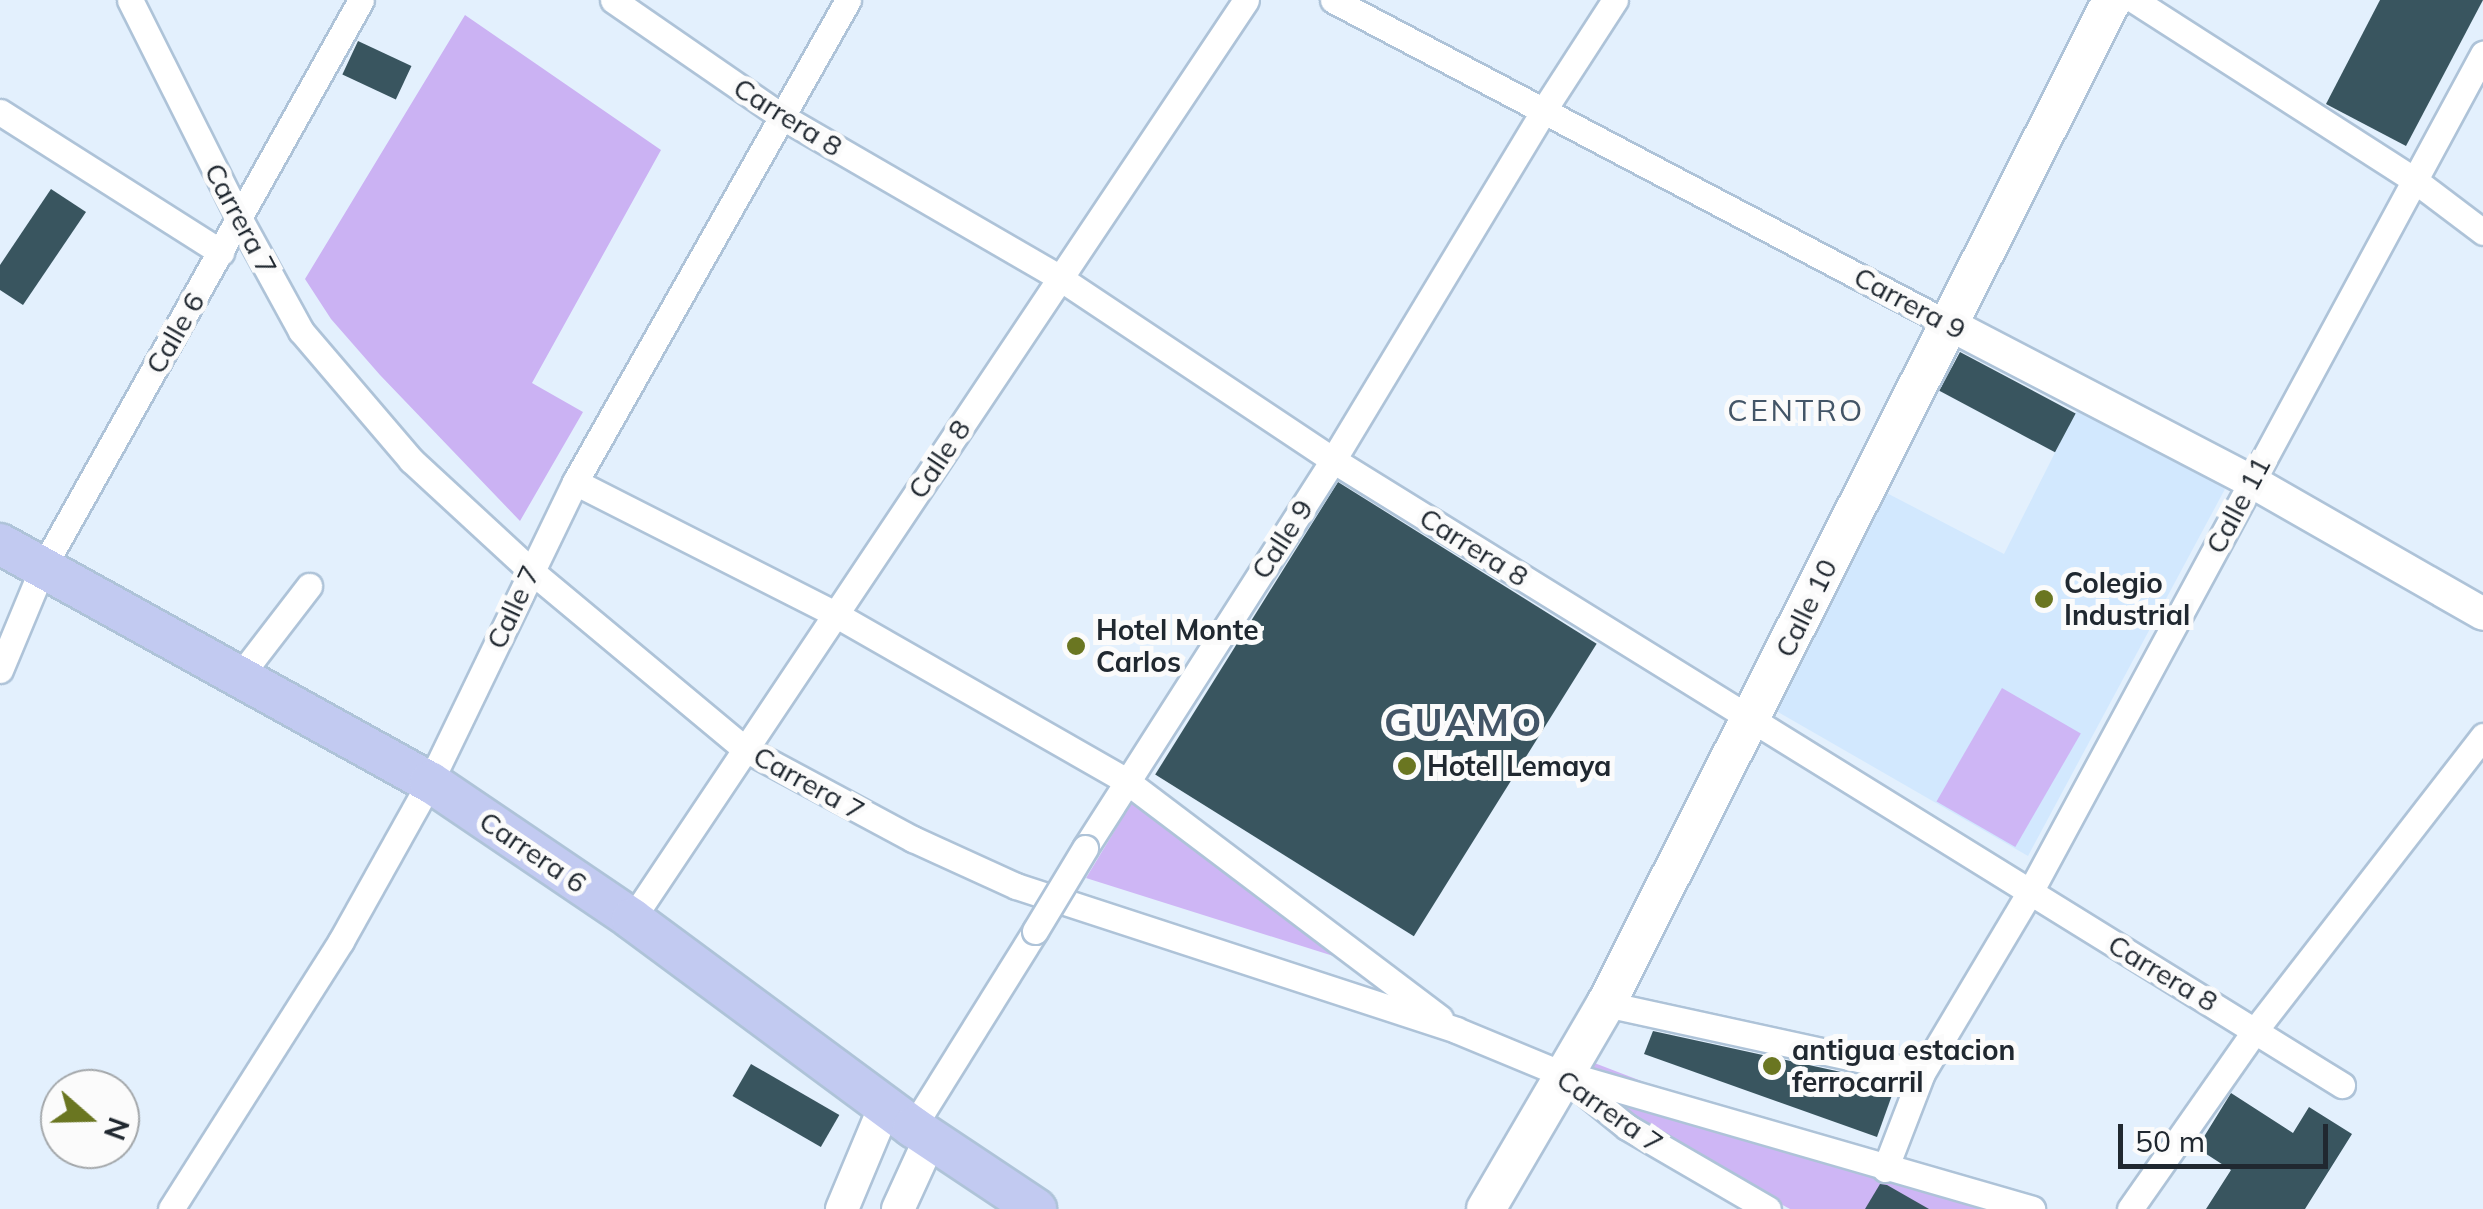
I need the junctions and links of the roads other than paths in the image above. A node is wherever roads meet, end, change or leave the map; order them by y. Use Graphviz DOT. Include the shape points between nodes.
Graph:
graph roads {
  1 [pos="130,0"];
  2 [pos="361,0"];
  3 [pos="613,0"];
  4 [pos="848,0"];
  5 [pos="1246,0"];
  6 [pos="1333,0"];
  7 [pos="1615,0"];
  8 [pos="2112,0"];
  9 [pos="2134,0"];
  10 [pos="2483,54"];
  11 [pos="1545,108"];
  12 [pos="0,112"];
  13 [pos="781,116"];
  14 [pos="2417,182"];
  15 [pos="238,216"];
  16 [pos="2483,232"];
  17 [pos="221,252"];
  18 [pos="1060,278"];
  19 [pos="1947,323"];
  20 [pos="1333,460"];
  21 [pos="2251,481"];
  22 [pos="575,482"];
  23 [pos="0,544"];
  24 [pos="42,569"];
  25 [pos="530,570"];
  26 [pos="309,586"];
  27 [pos="835,614"];
  28 [pos="2483,614"];
  29 [pos="0,670"];
  30 [pos="239,677"];
  31 [pos="1752,718"];
  32 [pos="2483,736"];
  33 [pos="745,749"];
  34 [pos="1125,780"];
  35 [pos="430,782"];
  36 [pos="2030,892"];
  37 [pos="632,919"];
  38 [pos="1606,1004"];
  39 [pos="2256,1028"];
  40 [pos="1456,1030"];
  41 [pos="1922,1073"];
  42 [pos="1562,1074"];
  43 [pos="2342,1086"];
  44 [pos="909,1124"];
  45 [pos="1884,1169"];
  46 [pos="172,1209"];
  47 [pos="842,1209"];
  48 [pos="898,1209"];
  49 [pos="1036,1209"];
  50 [pos="1486,1209"];
  51 [pos="1768,1209"];
  52 [pos="2032,1209"];
  53 [pos="2130,1209"];
  1 -- 15 [label="street, Carrera 7"];
  2 -- 15 [label="street, Calle 6"];
  3 -- 13 [label="street, Carrera 8"];
  4 -- 13 [label="street, Calle 7"];
  5 -- 18 [label="street, Calle 8"];
  6 -- 11 [label="street, Carrera 9"];
  7 -- 11 [label="street, Calle 9"];
  8 -- 19 [label="main road, Calle 10"];
  9 -- 14 [label="street"];
  10 -- 14 [label="street, Calle 11"];
  11 -- 19 [label="street, Carrera 9"];
  11 -- 20 [label="street, Calle 9"];
  12 -- 17 [label="street"];
  13 -- 18 [label="street, Carrera 8"];
  13 -- 22 [label="street, Calle 7"];
  14 -- 16 [label="street"];
  14 -- 21 [label="street, Calle 11"];
  15 -- 17 [label="street, Calle 6"];
  15 -- 25 [label="street, Carrera 7" via="302,331 411,460"];
  17 -- 24 [label="street, Calle 6"];
  18 -- 20 [label="street, Carrera 8"];
  18 -- 27 [label="street, Calle 8"];
  19 -- 21 [label="street, Carrera 9"];
  19 -- 31 [label="main road, Calle 10"];
  20 -- 31 [label="street, Carrera 8"];
  20 -- 34 [label="street, Calle 9"];
  21 -- 28 [label="street, Carrera 9"];
  21 -- 36 [label="street, Calle 11"];
  22 -- 25 [label="street, Calle 7"];
  22 -- 27 [label="street"];
  23 -- 24 [label="main road, Carrera 6"];
  24 -- 29 [label="street, Calle 6"];
  24 -- 30 [label="main road, Carrera 6"];
  25 -- 33 [label="street, Carrera 7"];
  25 -- 35 [label="street, Calle 7"];
  26 -- 30 [label="street"];
  27 -- 33 [label="street, Calle 8"];
  27 -- 34 [label="street"];
  30 -- 35 [label="main road, Carrera 6"];
  31 -- 36 [label="street, Carrera 8"];
  31 -- 38 [label="main road, Calle 10"];
  32 -- 39 [label="street"];
  33 -- 37 [label="street, Calle 8"];
  33 -- 40 [label="street, Carrera 7" via="913,840 1016,886"];
  34 -- 40 [label="street"];
  34 -- 44 [label="street, Calle 9, bridge"];
  35 -- 37 [label="main road, Carrera 6"];
  35 -- 46 [label="street, Calle 7" via="341,941"];
  36 -- 39 [label="street, Carrera 8"];
  36 -- 41 [label="street, Calle 11"];
  37 -- 44 [label="main road, Carrera 6"];
  38 -- 41 [label="street"];
  38 -- 42 [label="main road, Calle 10"];
  39 -- 43 [label="street, Carrera 8"];
  39 -- 53 [label="street"];
  40 -- 42 [label="street, Carrera 7"];
  41 -- 45 [label="street, Calle 11"];
  42 -- 45 [label="street"];
  42 -- 50 [label="main road, Calle 10"];
  42 -- 51 [label="street, Carrera 7" via="1627,1127"];
  44 -- 47 [label="street, Calle 9"];
  44 -- 48 [label="street, Calle 9"];
  44 -- 49 [label="main road, Carrera 6"];
  45 -- 52 [label="street"];
}
